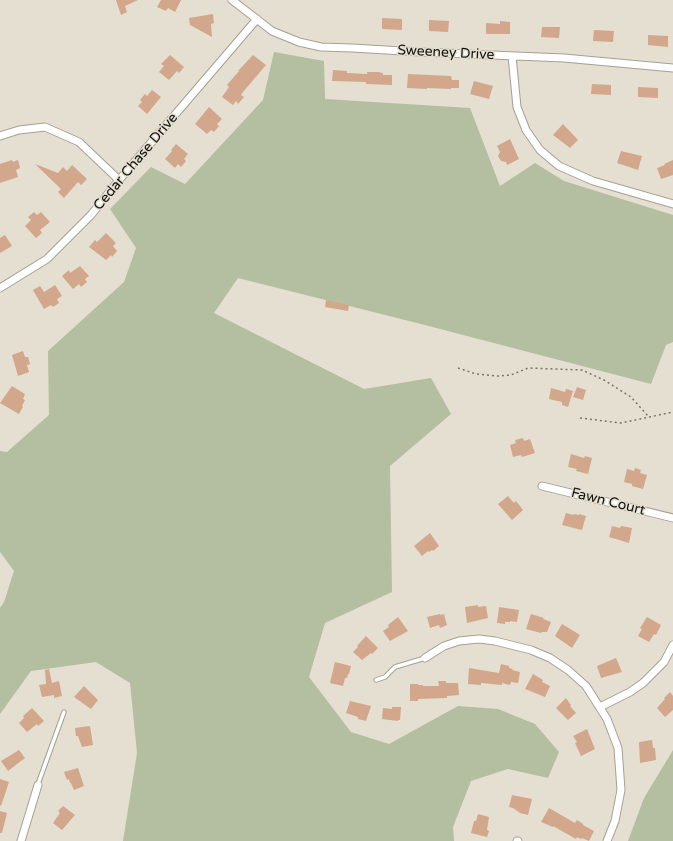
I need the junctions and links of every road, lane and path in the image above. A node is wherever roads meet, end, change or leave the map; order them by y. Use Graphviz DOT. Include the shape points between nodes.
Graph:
graph roads {
  1 [pos="232,0"];
  2 [pos="257,19"];
  3 [pos="512,56"];
  4 [pos="673,68"];
  5 [pos="0,136"];
  6 [pos="119,180"];
  7 [pos="673,204"];
  8 [pos="0,288"];
  9 [pos="458,368"];
  10 [pos="673,412"];
  11 [pos="650,417"];
  12 [pos="580,418"];
  13 [pos="542,486"];
  14 [pos="673,518"];
  15 [pos="673,645"];
  16 [pos="425,658"];
  17 [pos="376,680"];
  18 [pos="600,707"];
  19 [pos="64,712"];
  20 [pos="38,786"];
  21 [pos="21,841"];
  22 [pos="607,841"];
  1 -- 2 [label="street, Sweeney Drive"];
  2 -- 3 [label="street, Sweeney Drive" via="272,31 321,48"];
  2 -- 6 [label="street, Cedar Chase Drive"];
  3 -- 4 [label="street, Sweeney Drive"];
  3 -- 7 [label="street" via="518,107 526,130 540,150 559,166 593,181"];
  5 -- 6 [label="street" via="19,130 45,127 80,142"];
  6 -- 8 [label="street, Cedar Chase Drive" via="91,215 47,259"];
  9 -- 11 [label="path" via="476,374 498,376 511,375 528,368 582,370 604,380 630,397"];
  10 -- 11 [label="path"];
  11 -- 12 [label="path" via="621,423"];
  13 -- 14 [label="street, Fawn Court"];
  15 -- 18 [label="street" via="664,662 643,683"];
  16 -- 17 [label="lane" via="395,667 385,677"];
  16 -- 18 [label="street" via="444,646 460,641 479,639 515,645 550,658 568,670 586,686"];
  18 -- 22 [label="street" via="618,748 621,778 615,821"];
  19 -- 20 [label="lane"];
  20 -- 21 [label="street"];
}
